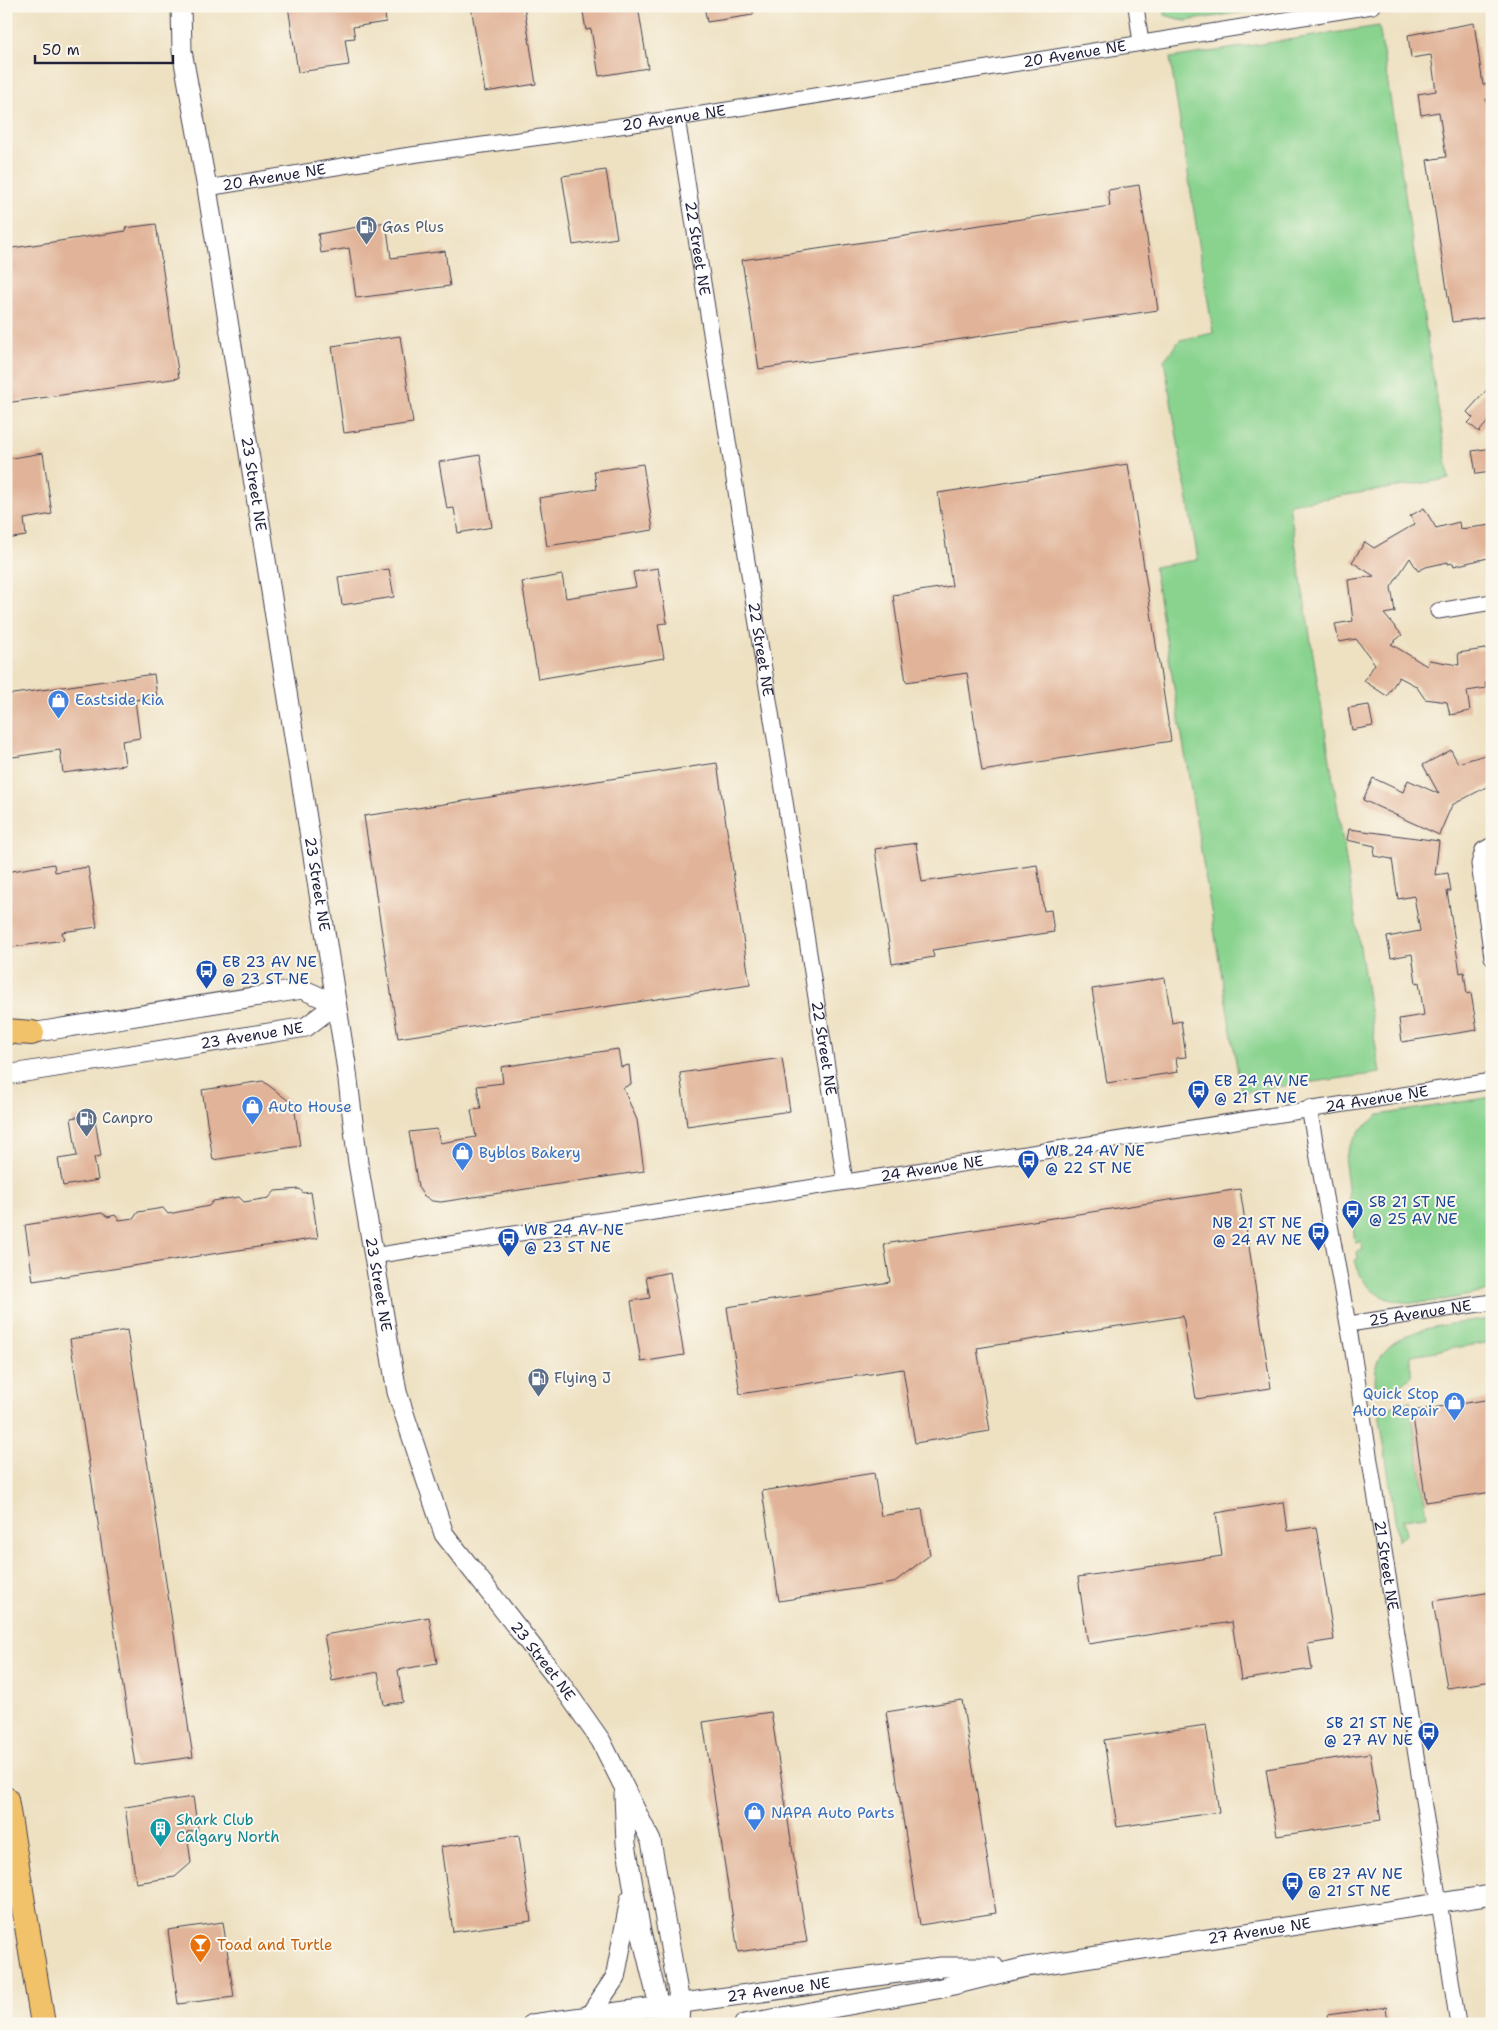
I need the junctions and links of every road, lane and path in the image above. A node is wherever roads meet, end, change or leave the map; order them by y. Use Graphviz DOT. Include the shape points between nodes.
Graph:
graph roads {
  1 [pos="181,6"];
  2 [pos="1136,6"];
  3 [pos="1372,6"];
  4 [pos="1141,43"];
  5 [pos="676,118"];
  6 [pos="207,188"];
  7 [pos="1492,602"];
  8 [pos="1438,611"];
  9 [pos="1492,845"];
  10 [pos="1492,956"];
  11 [pos="336,1004"];
  12 [pos="6,1031"];
  13 [pos="32,1033"];
  14 [pos="6,1037"];
  15 [pos="6,1075"];
  16 [pos="1492,1081"];
  17 [pos="1309,1108"];
  18 [pos="845,1181"];
  19 [pos="372,1256"];
  20 [pos="1492,1302"];
  21 [pos="1349,1324"];
  22 [pos="624,1790"];
  23 [pos="6,1799"];
  24 [pos="633,1885"];
  25 [pos="1492,1896"];
  26 [pos="1441,1904"];
  27 [pos="1026,1966"];
  28 [pos="680,2003"];
  29 [pos="659,2006"];
  30 [pos="590,2015"];
  31 [pos="43,2024"];
  32 [pos="532,2024"];
  33 [pos="671,2024"];
  34 [pos="679,2024"];
  35 [pos="744,2024"];
  36 [pos="1458,2024"];
  1 -- 6 [label="street, 23 Street NE" via="182,51"];
  2 -- 4 [label="street"];
  3 -- 4 [label="street, 20 Avenue NE"];
  4 -- 5 [label="street, 20 Avenue NE"];
  5 -- 6 [label="street, 20 Avenue NE" via="404,156"];
  5 -- 18 [label="street, 22 Street NE"];
  6 -- 11 [label="street, 23 Street NE"];
  7 -- 8 [label="street"];
  9 -- 10 [label="street" via="1483,850 1479,864"];
  11 -- 13 [label="street" via="302,989"];
  11 -- 15 [label="street, 23 Avenue NE" via="306,1027"];
  11 -- 19 [label="street, 23 Street NE"];
  12 -- 13 [label="main road"];
  13 -- 14 [label="street"];
  16 -- 17 [label="street, 24 Avenue NE"];
  17 -- 18 [label="street, 24 Avenue NE"];
  17 -- 21 [label="street, 21 Street NE"];
  18 -- 19 [label="street, 24 Avenue NE"];
  19 -- 22 [label="street, 23 Street NE" via="397,1392 444,1534 559,1681 601,1741"];
  20 -- 21 [label="street, 25 Avenue NE"];
  21 -- 26 [label="street, 21 Street NE"];
  22 -- 24 [label="street, 23 Street NE" via="626,1844"];
  22 -- 28 [label="street, 23 Street NE" via="651,1841"];
  23 -- 31 [label="main road"];
  24 -- 29 [label="street, 23 Street NE"];
  24 -- 30 [label="street" via="615,1978"];
  25 -- 26 [label="street, 27 Avenue NE"];
  26 -- 27 [label="street, 27 Avenue NE"];
  26 -- 36 [label="street, 21 Street NE"];
  27 -- 28 [label="street, 27 Avenue NE" via="941,1967"];
  27 -- 35 [label="street, 27 Avenue NE" via="937,1989"];
  28 -- 29 [label="street, 27 Avenue NE"];
  28 -- 34 [label="street, 23 Street NE"];
  29 -- 30 [label="street, 27 Avenue NE"];
  29 -- 33 [label="street, 23 Street NE"];
  30 -- 32 [label="street, 27 Avenue NE"];
}
